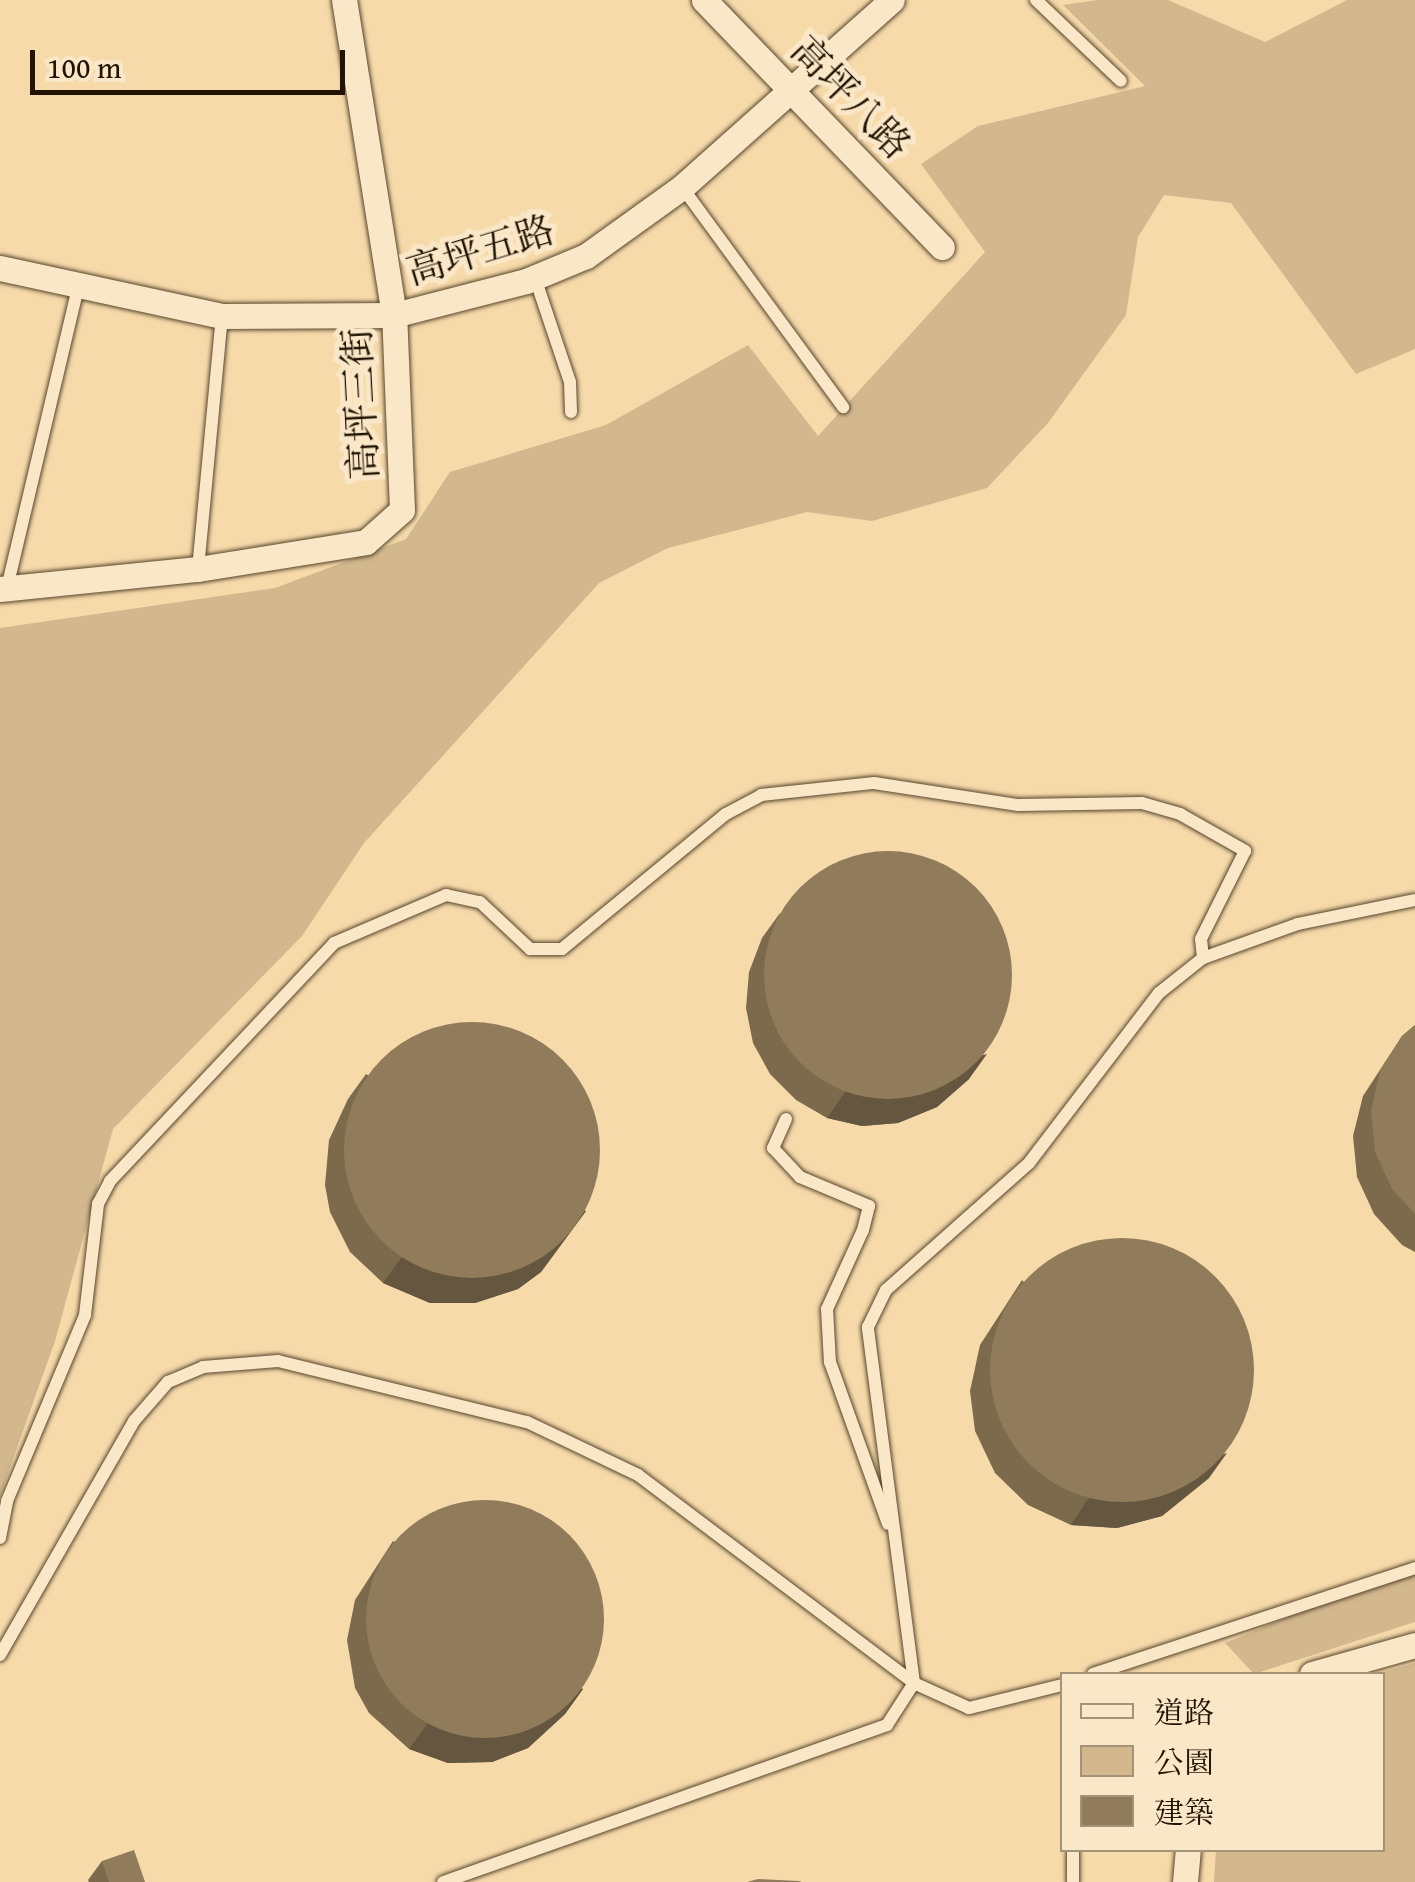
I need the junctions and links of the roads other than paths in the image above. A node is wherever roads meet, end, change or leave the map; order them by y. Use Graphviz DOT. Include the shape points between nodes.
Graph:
graph roads {
  1 [pos="344,0"];
  2 [pos="704,0"];
  3 [pos="892,0"];
  4 [pos="1036,0"];
  5 [pos="1121,81"];
  6 [pos="793,91"];
  7 [pos="682,187"];
  8 [pos="942,246"];
  9 [pos="0,268"];
  10 [pos="535,278"];
  11 [pos="78,287"];
  12 [pos="394,315"];
  13 [pos="222,316"];
  14 [pos="842,408"];
  15 [pos="571,412"];
  16 [pos="198,568"];
  17 [pos="3,589"];
  18 [pos="1415,900"];
  19 [pos="1202,958"];
  20 [pos="786,1119"];
  21 [pos="0,1538"];
  22 [pos="897,1550"];
  23 [pos="1415,1568"];
  24 [pos="1415,1645"];
  25 [pos="0,1655"];
  26 [pos="1113,1671"];
  27 [pos="1319,1672"];
  28 [pos="914,1683"];
  29 [pos="1060,1685"];
  30 [pos="1073,1852"];
  31 [pos="1188,1852"];
  32 [pos="443,1882"];
  33 [pos="1072,1882"];
  34 [pos="1184,1882"];
  1 -- 12 [label="street, 高坪三街"];
  2 -- 6 [label="street, 高坪八路"];
  3 -- 6 [label="street, 高坪五路"];
  4 -- 5 [label="lane"];
  6 -- 7 [label="street, 高坪五路"];
  6 -- 8 [label="street, 高坪八路"];
  7 -- 10 [label="street, 高坪五路" via="586,256"];
  7 -- 14 [label="lane"];
  9 -- 11 [label="street, 高坪五路"];
  10 -- 12 [label="street, 高坪五路"];
  10 -- 15 [label="lane" via="570,382"];
  11 -- 13 [label="street, 高坪五路"];
  11 -- 17 [label="lane"];
  12 -- 13 [label="street, 高坪五路"];
  12 -- 16 [label="street, 高坪三街" via="402,510 366,542"];
  13 -- 16 [label="lane"];
  16 -- 17 [label="street, 高坪三街"];
  18 -- 19 [label="lane" via="1298,924"];
  19 -- 21 [label="lane" via="1201,940 1245,851 1180,814 1142,803 1018,805 874,783 761,795 726,814 562,949 530,949 480,902 446,895 334,944 110,1180 98,1204 85,1315 7,1501"];
  19 -- 22 [label="lane" via="1159,993 1029,1163 886,1290 868,1327"];
  20 -- 22 [label="lane" via="774,1148 800,1177 869,1206 826,1309 830,1362"];
  22 -- 28 [label="lane"];
  23 -- 26 [label="lane"];
  24 -- 27 [label="street"];
  25 -- 28 [label="lane" via="134,1421 168,1382 202,1367 278,1361 527,1422 638,1475"];
  28 -- 29 [label="lane" via="969,1708"];
  28 -- 32 [label="lane" via="887,1725"];
  30 -- 33 [label="lane"];
  31 -- 34 [label="street"];
}
